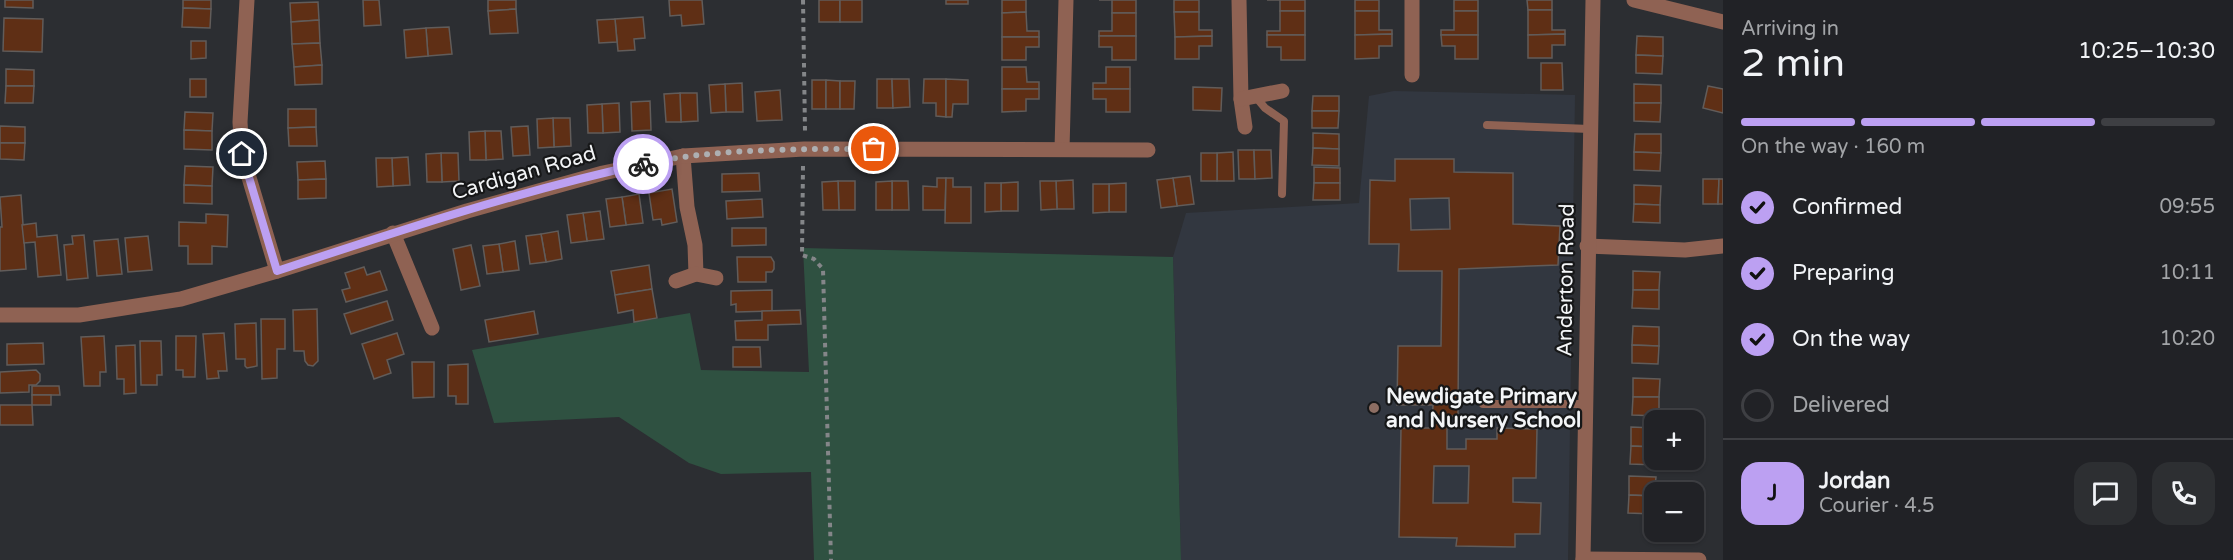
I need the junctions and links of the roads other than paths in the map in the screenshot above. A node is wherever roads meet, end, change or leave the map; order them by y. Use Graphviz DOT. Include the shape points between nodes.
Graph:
graph roads {
  1 [pos="246,0"];
  2 [pos="1065,0"];
  3 [pos="1239,0"];
  4 [pos="1412,0"];
  5 [pos="1593,0"];
  6 [pos="1634,0"];
  7 [pos="1723,22"];
  8 [pos="1412,75"];
  9 [pos="1282,91"];
  10 [pos="1248,98"];
  11 [pos="1487,126"];
  12 [pos="1245,127"];
  13 [pos="1590,129"];
  14 [pos="1062,149"];
  15 [pos="1148,150"];
  16 [pos="683,156"];
  17 [pos="1282,194"];
  18 [pos="393,233"];
  19 [pos="1587,246"];
  20 [pos="1723,246"];
  21 [pos="277,271"];
  22 [pos="696,274"];
  23 [pos="716,278"];
  24 [pos="676,280"];
  25 [pos="0,315"];
  26 [pos="432,328"];
  27 [pos="1483,404"];
  28 [pos="1585,404"];
  29 [pos="1583,559"];
  30 [pos="1699,560"];
  1 -- 21 [label="street" via="242,154"];
  2 -- 14 [label="street"];
  3 -- 10 [label="street"];
  4 -- 8 [label="street"];
  5 -- 13 [label="street, Anderton Road"];
  6 -- 7 [label="street"];
  9 -- 10 [label="street"];
  10 -- 12 [label="street"];
  10 -- 17 [label="lane" via="1284,121"];
  11 -- 13 [label="lane"];
  13 -- 19 [label="street, Anderton Road"];
  14 -- 15 [label="street, Cardigan Road"];
  14 -- 16 [label="street, Cardigan Road" via="804,149"];
  16 -- 18 [label="street, Cardigan Road" via="603,173"];
  16 -- 22 [label="street"];
  18 -- 21 [label="street, Cardigan Road"];
  18 -- 26 [label="street"];
  19 -- 20 [label="street" via="1685,250"];
  19 -- 28 [label="street, Anderton Road"];
  21 -- 25 [label="street, Cardigan Road" via="181,299 79,315"];
  22 -- 23 [label="street"];
  22 -- 24 [label="street"];
  27 -- 28 [label="lane"];
  28 -- 29 [label="street, Anderton Road"];
  29 -- 30 [label="street"];
}
